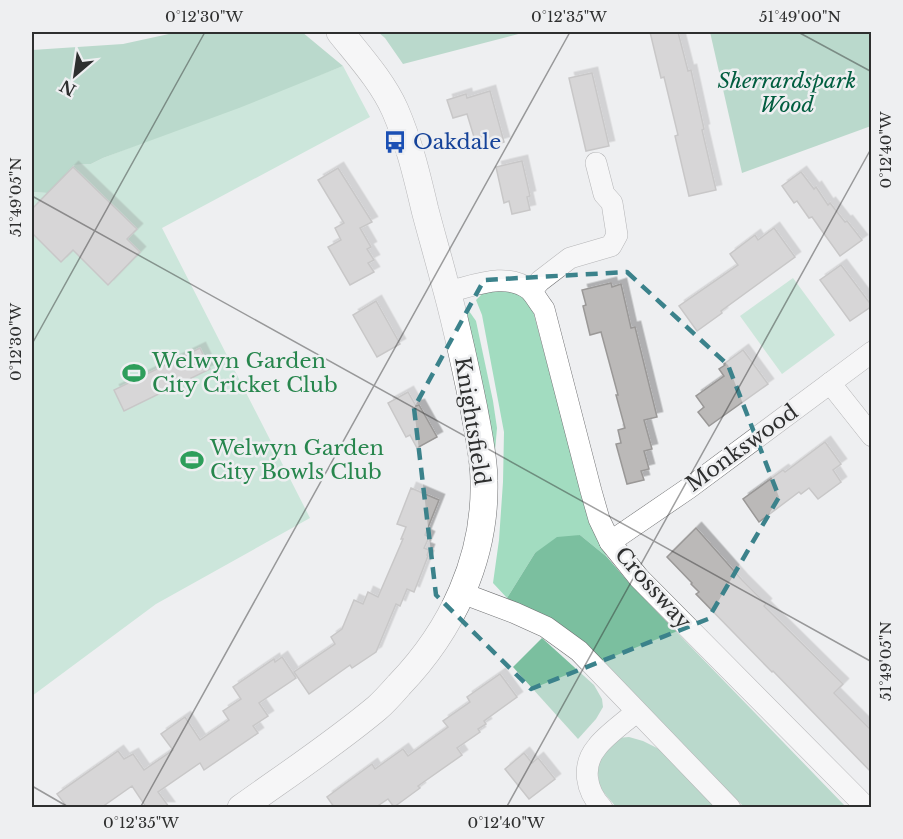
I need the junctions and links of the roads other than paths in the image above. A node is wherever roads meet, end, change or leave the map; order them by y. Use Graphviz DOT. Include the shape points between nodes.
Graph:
graph roads {
  1 [pos="340,32"];
  2 [pos="596,163"];
  3 [pos="531,291"];
  4 [pos="447,292"];
  5 [pos="872,352"];
  6 [pos="830,383"];
  7 [pos="872,436"];
  8 [pos="610,542"];
  9 [pos="462,593"];
  10 [pos="636,712"];
  11 [pos="241,807"];
  12 [pos="602,807"];
  13 [pos="730,807"];
  14 [pos="867,807"];
  1 -- 4 [label="street, Knightsfield" via="394,108 409,145"];
  2 -- 3 [label="street" via="604,194 612,203 618,235 611,246 570,258"];
  3 -- 4 [label="street" via="517,282 499,279"];
  3 -- 8 [label="street, Crossway" via="544,309 599,519"];
  4 -- 9 [label="street, Knightsfield" via="467,375 484,479 481,531"];
  5 -- 6 [label="street, Monkswood"];
  6 -- 7 [label="street"];
  6 -- 8 [label="street, Monkswood"];
  8 -- 14 [label="street, Crossway" via="639,578"];
  9 -- 10 [label="street" via="546,627 579,651"];
  9 -- 11 [label="street, Knightsfield" via="428,652 379,707"];
  10 -- 12 [label="street" via="597,746 590,758 589,787"];
  10 -- 13 [label="street"];
}
